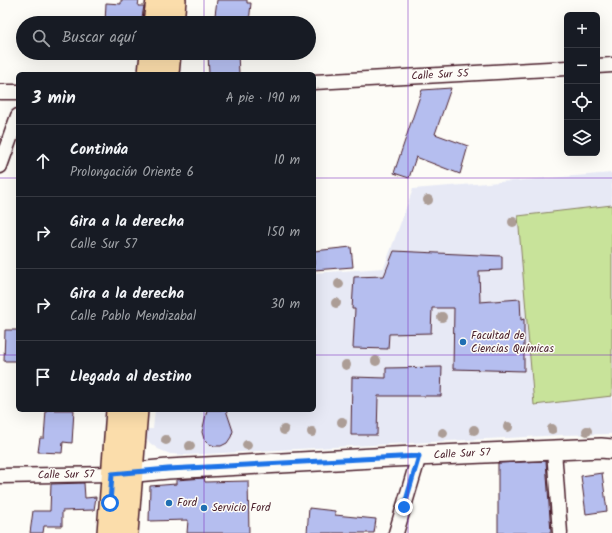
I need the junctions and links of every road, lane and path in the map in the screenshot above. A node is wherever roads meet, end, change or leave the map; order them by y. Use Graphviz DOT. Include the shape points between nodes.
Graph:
graph roads {
  1 [pos="157,0"];
  2 [pos="175,0"];
  3 [pos="155,16"];
  4 [pos="174,16"];
  5 [pos="150,60"];
  6 [pos="169,60"];
  7 [pos="612,65"];
  8 [pos="600,66"];
  9 [pos="564,68"];
  10 [pos="149,72"];
  11 [pos="168,72"];
  12 [pos="316,82"];
  13 [pos="0,92"];
  14 [pos="16,92"];
  15 [pos="16,122"];
  16 [pos="0,166"];
  17 [pos="117,412"];
  18 [pos="137,412"];
  19 [pos="612,448"];
  20 [pos="554,450"];
  21 [pos="419,456"];
  22 [pos="122,473"];
  23 [pos="0,476"];
  24 [pos="108,533"];
  25 [pos="127,533"];
  26 [pos="396,533"];
  27 [pos="560,533"];
  1 -- 3 [label="main road"];
  2 -- 4 [label="main road"];
  5 -- 10 [label="main road"];
  6 -- 11 [label="main road"];
  7 -- 8 [label="street"];
  9 -- 12 [label="street, Calle Sur 55"];
  13 -- 14 [label="street"];
  15 -- 16 [label="street"];
  17 -- 22 [label="main road"];
  18 -- 22 [label="main road"];
  19 -- 20 [label="main road, Calle Sur 57"];
  20 -- 21 [label="main road, Calle Sur 57"];
  20 -- 27 [label="street"];
  21 -- 22 [label="main road, Calle Sur 57"];
  21 -- 26 [label="street"];
  22 -- 23 [label="street, Calle Sur 57"];
  22 -- 24 [label="main road"];
  22 -- 25 [label="main road"];
}
